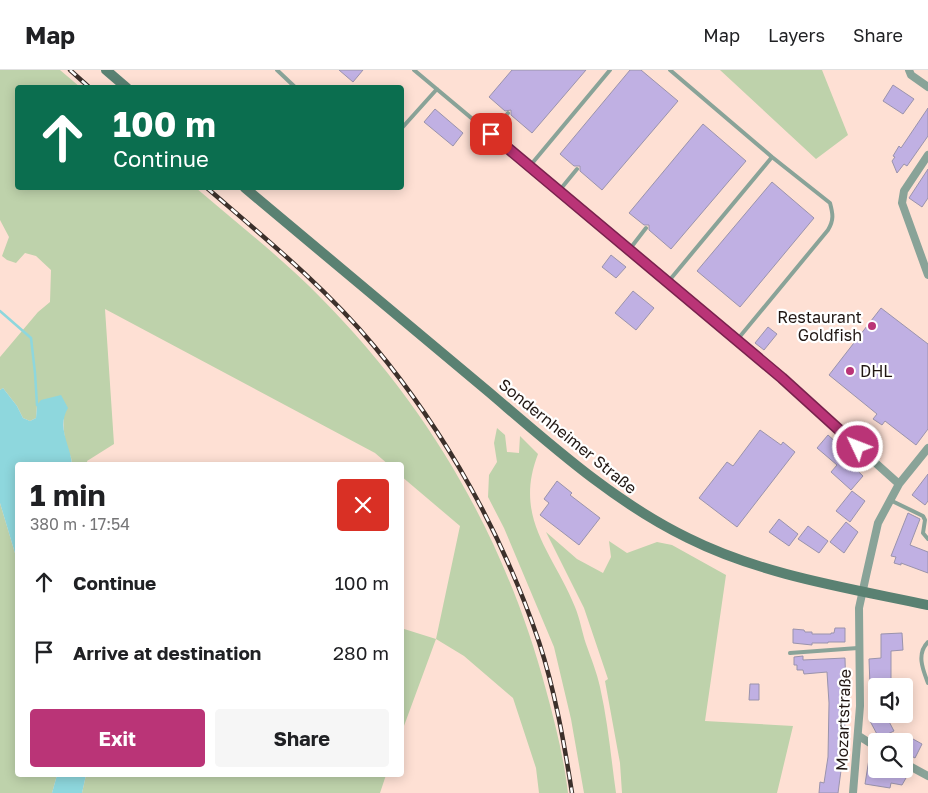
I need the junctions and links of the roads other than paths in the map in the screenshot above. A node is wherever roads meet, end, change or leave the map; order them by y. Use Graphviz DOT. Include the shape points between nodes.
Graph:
graph roads {
  1 [pos="277,70"];
  2 [pos="414,70"];
  3 [pos="610,70"];
  4 [pos="670,70"];
  5 [pos="909,70"];
  6 [pos="108,71"];
  7 [pos="123,85"];
  8 [pos="293,85"];
  9 [pos="928,88"];
  10 [pos="437,90"];
  11 [pos="508,113"];
  12 [pos="404,126"];
  13 [pos="491,134"];
  14 [pos="928,155"];
  15 [pos="772,157"];
  16 [pos="529,167"];
  17 [pos="577,169"];
  18 [pos="247,190"];
  19 [pos="559,191"];
  20 [pos="646,228"];
  21 [pos="629,250"];
  22 [pos="928,275"];
  23 [pos="668,282"];
  24 [pos="737,340"];
  25 [pos="763,362"];
  26 [pos="928,448"];
  27 [pos="899,484"];
  28 [pos="890,500"];
  29 [pos="928,539"];
  30 [pos="863,591"];
  31 [pos="928,605"];
  32 [pos="928,642"];
  33 [pos="858,648"];
  34 [pos="790,653"];
  35 [pos="928,683"];
  36 [pos="859,736"];
  37 [pos="868,742"];
  38 [pos="913,768"];
  39 [pos="928,776"];
  40 [pos="853,793"];
  1 -- 8 [label="lane"];
  2 -- 10 [label="lane"];
  3 -- 16 [label="lane"];
  4 -- 15 [label="lane"];
  5 -- 9 [label="street"];
  6 -- 7 [label="main road"];
  10 -- 12 [label="lane"];
  10 -- 13 [label="lane"];
  11 -- 13 [label="lane"];
  13 -- 16 [label="lane"];
  14 -- 22 [label="street" via="904,191 902,203"];
  15 -- 23 [label="lane"];
  15 -- 24 [label="lane" via="830,203 832,222"];
  16 -- 19 [label="lane"];
  17 -- 19 [label="lane"];
  18 -- 30 [label="main road, Sondernheimer Straße" via="542,437 636,509 719,551 769,568"];
  19 -- 21 [label="lane"];
  20 -- 21 [label="lane"];
  21 -- 23 [label="lane"];
  23 -- 24 [label="lane"];
  24 -- 25 [label="lane"];
  25 -- 27 [label="street"];
  26 -- 27 [label="street, Mozartstraße"];
  27 -- 28 [label="street, Mozartstraße"];
  28 -- 29 [label="lane" via="923,516 923,533"];
  28 -- 30 [label="street, Mozartstraße" via="878,523"];
  30 -- 31 [label="main road, Sondernheimer Straße"];
  30 -- 33 [label="street, Mozartstraße"];
  32 -- 35 [label="lane" via="920,662"];
  33 -- 34 [label="lane, Mozartstraße"];
  33 -- 36 [label="street, Mozartstraße"];
  36 -- 37 [label="street"];
  36 -- 40 [label="street, Mozartstraße"];
  38 -- 39 [label="street"];
}
